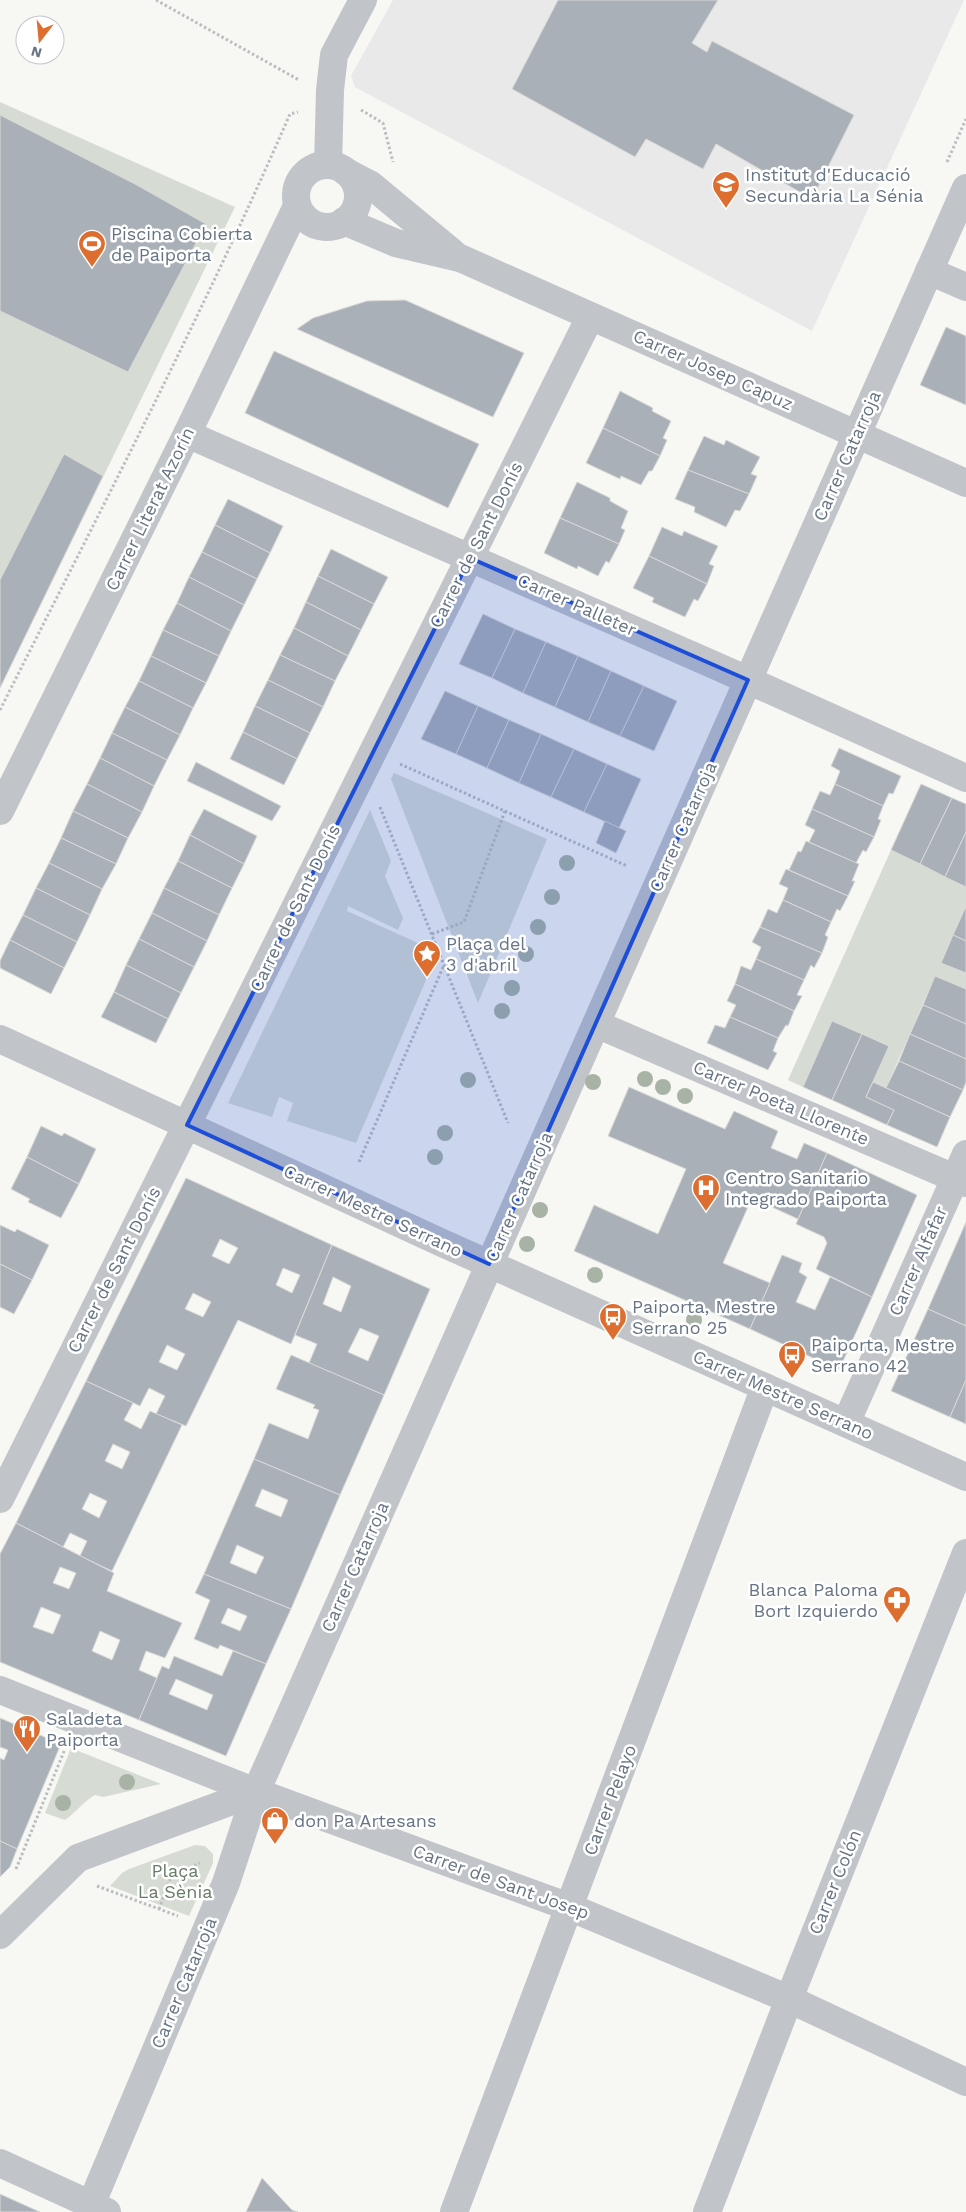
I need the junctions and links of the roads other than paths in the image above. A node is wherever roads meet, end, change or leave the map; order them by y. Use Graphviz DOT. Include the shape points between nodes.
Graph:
graph roads {
  1 [pos="363,0"];
  2 [pos="337,169"];
  3 [pos="966,188"];
  4 [pos="298,206"];
  5 [pos="344,221"];
  6 [pos="460,258"];
  7 [pos="929,271"];
  8 [pos="966,287"];
  9 [pos="590,316"];
  10 [pos="187,434"];
  11 [pos="857,434"];
  12 [pos="966,483"];
  13 [pos="470,558"];
  14 [pos="748,680"];
  15 [pos="966,778"];
  16 [pos="0,811"];
  17 [pos="596,1024"];
  18 [pos="0,1039"];
  19 [pos="187,1125"];
  20 [pos="966,1154"];
  21 [pos="961,1181"];
  22 [pos="489,1264"];
  23 [pos="765,1387"];
  24 [pos="846,1423"];
  25 [pos="966,1477"];
  26 [pos="0,1499"];
  27 [pos="966,1553"];
  28 [pos="0,1690"];
  29 [pos="256,1792"];
  30 [pos="569,1907"];
  31 [pos="0,1935"];
  32 [pos="789,1999"];
  33 [pos="966,2082"];
  34 [pos="0,2163"];
  35 [pos="96,2210"];
  36 [pos="454,2212"];
  37 [pos="708,2212"];
  1 -- 2 [label="street" via="334,55 330,97"];
  2 -- 4 [label="street" via="310,170 297,186"];
  2 -- 5 [label="street" via="357,188 356,207"];
  2 -- 6 [label="street, Carrer Josep Capuz" via="370,185"];
  3 -- 7 [label="street, Carrer Catarroja"];
  4 -- 5 [label="street" via="310,222 319,226"];
  4 -- 10 [label="street, Carrer Literat Azorín"];
  5 -- 6 [label="street, Carrer Josep Capuz" via="396,242"];
  6 -- 9 [label="street, Carrer Josep Capuz"];
  7 -- 8 [label="street"];
  7 -- 11 [label="street, Carrer Catarroja"];
  9 -- 11 [label="street, Carrer Josep Capuz"];
  9 -- 13 [label="street, Carrer de Sant Donís"];
  10 -- 13 [label="street, Carrer Palleter"];
  10 -- 16 [label="street, Carrer Literat Azorín"];
  11 -- 12 [label="street, Carrer Josep Capuz"];
  11 -- 14 [label="street, Carrer Catarroja"];
  13 -- 14 [label="street, Carrer Palleter"];
  13 -- 19 [label="street, Carrer de Sant Donís"];
  14 -- 15 [label="street, Carrer Palleter"];
  14 -- 17 [label="street, Carrer Catarroja"];
  17 -- 21 [label="street, Carrer Poeta Llorente"];
  17 -- 22 [label="street, Carrer Catarroja"];
  18 -- 19 [label="street, Carrer Mestre Serrano"];
  19 -- 22 [label="street, Carrer Mestre Serrano"];
  19 -- 26 [label="street, Carrer de Sant Donís"];
  20 -- 21 [label="street, Carrer Alfafar"];
  21 -- 24 [label="street, Carrer Alfafar"];
  22 -- 23 [label="street, Carrer Mestre Serrano"];
  22 -- 29 [label="street, Carrer Catarroja"];
  23 -- 24 [label="street, Carrer Mestre Serrano"];
  23 -- 30 [label="street, Carrer Pelayo"];
  24 -- 25 [label="street, Carrer Mestre Serrano"];
  27 -- 32 [label="street, Carrer Colón"];
  28 -- 29 [label="street, Carrer de Sant Josep"];
  29 -- 30 [label="street, Carrer de Sant Josep"];
  29 -- 31 [label="street" via="78,1858"];
  29 -- 35 [label="street, Carrer Catarroja" via="226,1883"];
  30 -- 32 [label="street, Carrer de Sant Josep"];
  30 -- 36 [label="street, Carrer Pelayo"];
  32 -- 33 [label="street, Carrer de Sant Josep"];
  32 -- 37 [label="street, Carrer Colón"];
  34 -- 35 [label="street"];
}
